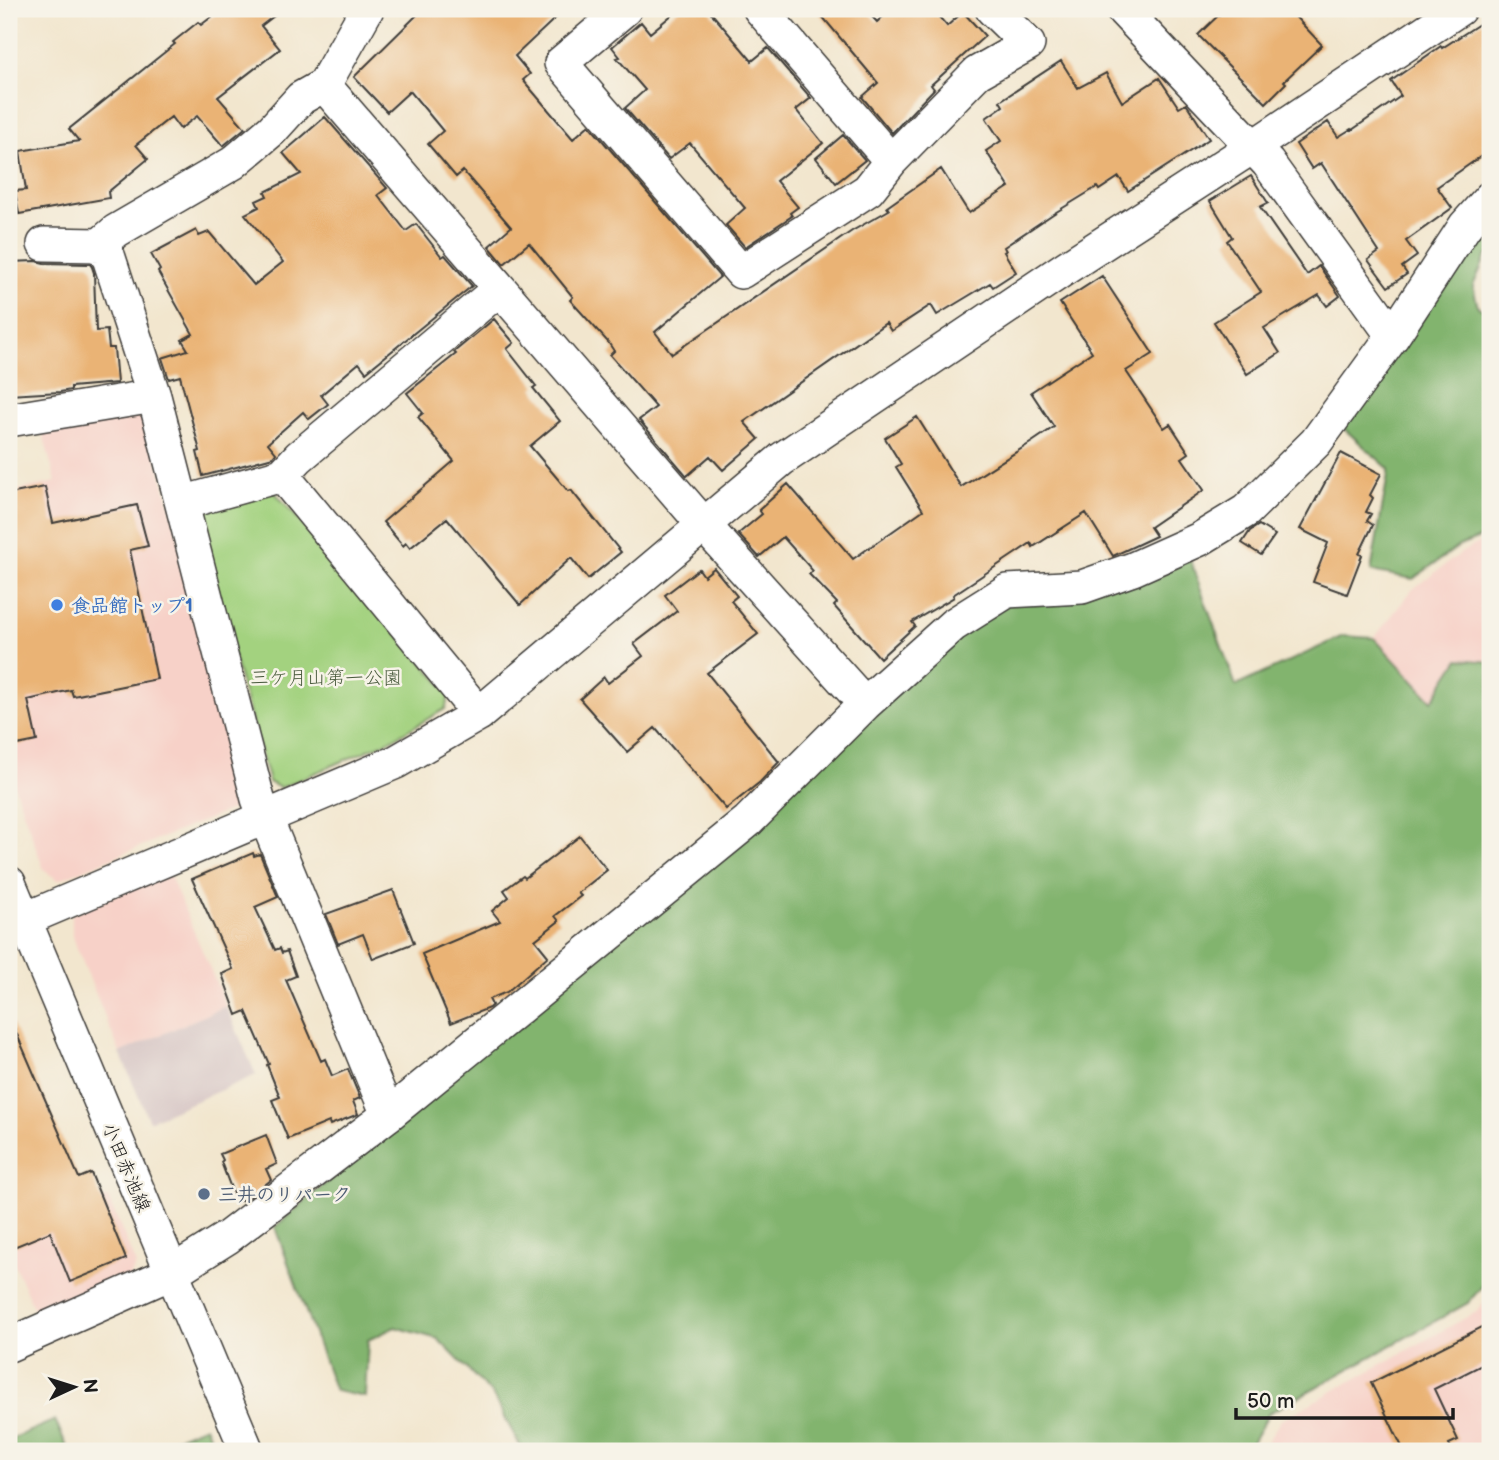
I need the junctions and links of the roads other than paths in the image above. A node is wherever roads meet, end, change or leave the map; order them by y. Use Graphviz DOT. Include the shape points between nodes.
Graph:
graph roads {
  1 [pos="367,9"];
  2 [pos="625,9"];
  3 [pos="760,9"];
  4 [pos="992,9"];
  5 [pos="1122,9"];
  6 [pos="1459,9"];
  7 [pos="324,85"];
  8 [pos="1254,146"];
  9 [pos="891,161"];
  10 [pos="1490,198"];
  11 [pos="44,244"];
  12 [pos="100,245"];
  13 [pos="499,289"];
  14 [pos="1393,336"];
  15 [pos="154,396"];
  16 [pos="9,420"];
  17 [pos="282,475"];
  18 [pos="182,503"];
  19 [pos="704,525"];
  20 [pos="865,704"];
  21 [pos="479,714"];
  22 [pos="265,818"];
  23 [pos="9,883"];
  24 [pos="16,923"];
  25 [pos="388,1115"];
  26 [pos="171,1273"];
  27 [pos="9,1345"];
  28 [pos="247,1451"];
  1 -- 7 [label="street"];
  2 -- 9 [label="street" via="561,63 741,272 868,190"];
  3 -- 9 [label="street"];
  4 -- 9 [label="street" via="1028,44 977,73"];
  5 -- 8 [label="street"];
  6 -- 8 [label="street"];
  7 -- 12 [label="street" via="301,98 233,163 116,231"];
  7 -- 13 [label="street"];
  8 -- 14 [label="street"];
  8 -- 19 [label="street" via="782,459"];
  10 -- 14 [label="street" via="1465,226"];
  11 -- 12 [label="street"];
  12 -- 15 [label="street" via="109,258"];
  13 -- 17 [label="street"];
  13 -- 19 [label="street"];
  14 -- 20 [label="street" via="1316,442 1246,511 1200,539 1082,587 1007,591 953,625"];
  15 -- 16 [label="street"];
  15 -- 18 [label="street"];
  17 -- 18 [label="street"];
  17 -- 21 [label="street"];
  18 -- 22 [label="street"];
  19 -- 20 [label="street"];
  19 -- 21 [label="street"];
  20 -- 25 [label="street" via="748,821"];
  21 -- 22 [label="street" via="396,762"];
  22 -- 24 [label="street"];
  22 -- 25 [label="street"];
  23 -- 24 [label="street, 小田赤池線"];
  24 -- 26 [label="street, 小田赤池線"];
  25 -- 26 [label="street" via="228,1237"];
  26 -- 27 [label="street"];
  26 -- 28 [label="street, 小田赤池線"];
}
